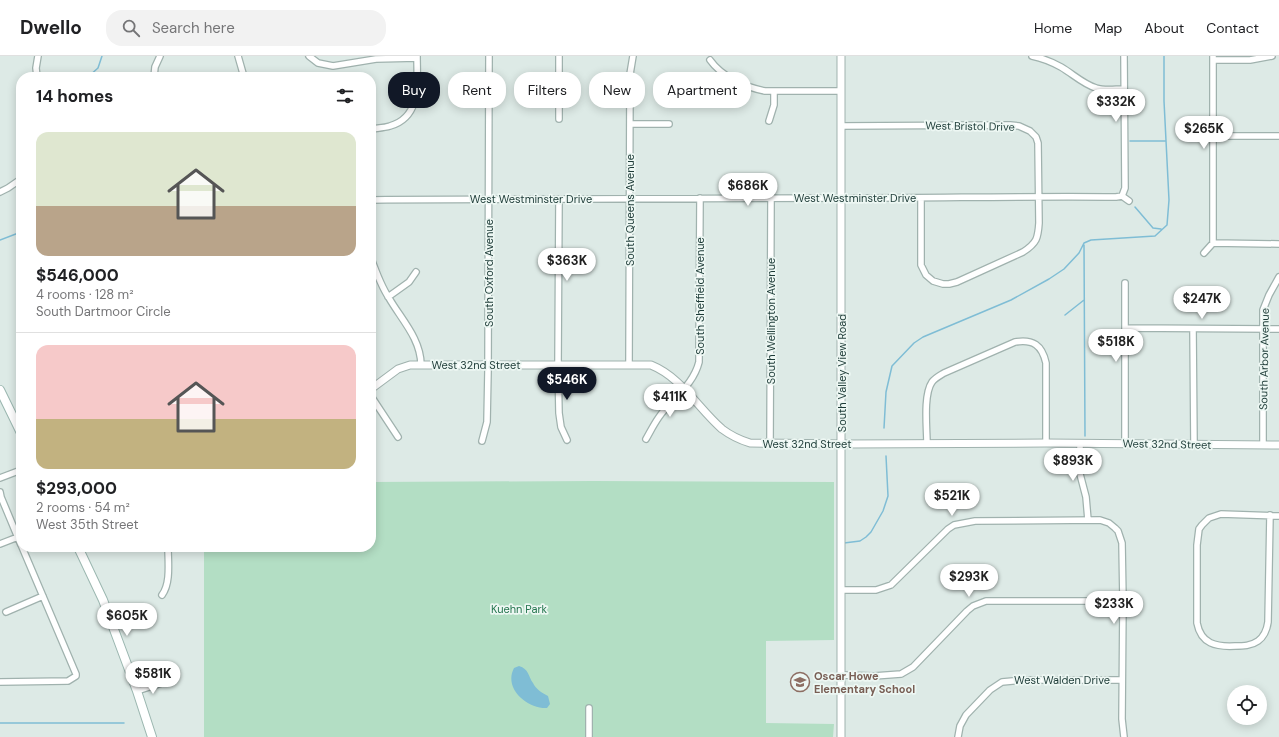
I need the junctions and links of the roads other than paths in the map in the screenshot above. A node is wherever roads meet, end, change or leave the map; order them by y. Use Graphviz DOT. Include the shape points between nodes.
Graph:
graph roads {
  1 [pos="38,56"];
  2 [pos="160,56"];
  3 [pos="238,56"];
  4 [pos="309,56"];
  5 [pos="489,56"];
  6 [pos="559,56"];
  7 [pos="633,56"];
  8 [pos="842,56"];
  9 [pos="1032,56"];
  10 [pos="1124,56"];
  11 [pos="1272,56"];
  12 [pos="417,57"];
  13 [pos="1213,58"];
  14 [pos="710,60"];
  15 [pos="36,72"];
  16 [pos="155,72"];
  17 [pos="243,72"];
  18 [pos="1124,89"];
  19 [pos="774,91"];
  20 [pos="841,91"];
  21 [pos="559,119"];
  22 [pos="769,121"];
  23 [pos="630,124"];
  24 [pos="669,124"];
  25 [pos="841,126"];
  26 [pos="376,128"];
  27 [pos="1213,136"];
  28 [pos="1279,136"];
  29 [pos="16,182"];
  30 [pos="0,192"];
  31 [pos="1038,196"];
  32 [pos="1122,196"];
  33 [pos="630,198"];
  34 [pos="700,198"];
  35 [pos="841,198"];
  36 [pos="921,198"];
  37 [pos="489,199"];
  38 [pos="559,199"];
  39 [pos="771,199"];
  40 [pos="376,200"];
  41 [pos="1129,201"];
  42 [pos="1213,243"];
  43 [pos="1279,244"];
  44 [pos="1204,253"];
  45 [pos="416,272"];
  46 [pos="376,273"];
  47 [pos="1279,277"];
  48 [pos="1125,283"];
  49 [pos="388,297"];
  50 [pos="1125,328"];
  51 [pos="1263,328"];
  52 [pos="1193,329"];
  53 [pos="1279,329"];
  54 [pos="422,364"];
  55 [pos="558,364"];
  56 [pos="629,364"];
  57 [pos="488,365"];
  58 [pos="376,385"];
  59 [pos="685,389"];
  60 [pos="0,390"];
  61 [pos="376,404"];
  62 [pos="16,423"];
  63 [pos="398,437"];
  64 [pos="646,439"];
  65 [pos="567,440"];
  66 [pos="482,441"];
  67 [pos="1046,443"];
  68 [pos="770,444"];
  69 [pos="842,444"];
  70 [pos="927,444"];
  71 [pos="1080,444"];
  72 [pos="1125,444"];
  73 [pos="1194,445"];
  74 [pos="1263,445"];
  75 [pos="1279,445"];
  76 [pos="16,472"];
  77 [pos="0,478"];
  78 [pos="0,492"];
  79 [pos="1270,515"];
  80 [pos="1279,516"];
  81 [pos="1088,520"];
  82 [pos="16,532"];
  83 [pos="16,538"];
  84 [pos="0,544"];
  85 [pos="25,552"];
  86 [pos="80,552"];
  87 [pos="168,552"];
  88 [pos="841,590"];
  89 [pos="162,595"];
  90 [pos="43,596"];
  91 [pos="1123,601"];
  92 [pos="6,612"];
  93 [pos="841,675"];
  94 [pos="1122,680"];
  95 [pos="0,682"];
  96 [pos="165,682"];
  97 [pos="137,691"];
  98 [pos="589,708"];
  99 [pos="152,737"];
  100 [pos="589,737"];
  101 [pos="841,737"];
  102 [pos="958,737"];
  103 [pos="1124,737"];
  1 -- 15 [label="street"];
  2 -- 16 [label="street"];
  3 -- 17 [label="street"];
  4 -- 12 [label="street" via="318,63 333,66 376,59"];
  5 -- 37 [label="street, South Oxford Avenue"];
  6 -- 21 [label="street"];
  7 -- 23 [label="street, South Queens Avenue" via="630,74"];
  8 -- 20 [label="street, South Valley View Road"];
  9 -- 18 [label="street" via="1061,67 1094,88"];
  10 -- 18 [label="street"];
  11 -- 13 [label="street" via="1250,60"];
  12 -- 26 [label="street" via="417,89 412,108 405,118 395,124"];
  13 -- 27 [label="street"];
  14 -- 19 [label="street" via="719,70 738,82 757,89"];
  18 -- 32 [label="street" via="1125,188"];
  19 -- 20 [label="street"];
  19 -- 22 [label="street" via="774,105"];
  20 -- 25 [label="street, South Valley View Road"];
  23 -- 24 [label="street"];
  23 -- 33 [label="street, South Queens Avenue"];
  25 -- 31 [label="street, West Bristol Drive" via="1010,125 1025,128 1033,133 1038,143"];
  25 -- 35 [label="street, South Valley View Road"];
  27 -- 28 [label="street"];
  27 -- 42 [label="street"];
  29 -- 30 [label="street"];
  31 -- 32 [label="street, West Westminster Drive"];
  31 -- 36 [label="street, West Westminster Drive"];
  31 -- 36 [label="street, West Bristol Drive" via="1038,234 1032,246 958,282 943,284 933,282 921,265"];
  32 -- 41 [label="street"];
  33 -- 34 [label="street, West Westminster Drive"];
  33 -- 38 [label="street, West Westminster Drive"];
  33 -- 56 [label="street, South Queens Avenue"];
  34 -- 39 [label="street, West Westminster Drive"];
  34 -- 59 [label="street, South Sheffield Avenue" via="700,355 698,368"];
  35 -- 36 [label="street, West Westminster Drive"];
  35 -- 39 [label="street, West Westminster Drive"];
  35 -- 69 [label="street, South Valley View Road"];
  37 -- 38 [label="street, West Westminster Drive"];
  37 -- 40 [label="street, West Westminster Drive"];
  37 -- 57 [label="street, South Oxford Avenue"];
  38 -- 55 [label="street"];
  39 -- 68 [label="street, South Wellington Avenue"];
  42 -- 43 [label="street"];
  42 -- 44 [label="street"];
  45 -- 49 [label="street" via="409,282"];
  46 -- 49 [label="street"];
  47 -- 51 [label="street, South Arbor Avenue" via="1263,310"];
  48 -- 50 [label="street"];
  49 -- 54 [label="street" via="418,344"];
  50 -- 52 [label="street"];
  50 -- 72 [label="street"];
  51 -- 52 [label="street"];
  51 -- 53 [label="street"];
  51 -- 74 [label="street, South Arbor Avenue"];
  52 -- 73 [label="street"];
  54 -- 57 [label="street, West 32nd Street"];
  54 -- 58 [label="street, West 32nd Street" via="398,369"];
  55 -- 56 [label="street, West 32nd Street"];
  55 -- 57 [label="street, West 32nd Street"];
  55 -- 65 [label="street" via="559,413 561,427"];
  56 -- 59 [label="street, West 32nd Street" via="660,368"];
  57 -- 66 [label="street, South Oxford Avenue" via="487,422"];
  59 -- 64 [label="street, South Sheffield Avenue" via="659,417"];
  59 -- 68 [label="street, West 32nd Street" via="723,429 736,438 750,443"];
  60 -- 62 [label="main road"];
  61 -- 63 [label="street"];
  67 -- 70 [label="street, West 32nd Street"];
  67 -- 70 [label="street" via="1045,357 1035,344 1020,341 934,379 927,396"];
  67 -- 71 [label="street, West 32nd Street"];
  68 -- 69 [label="street, West 32nd Street"];
  69 -- 70 [label="street, West 32nd Street"];
  69 -- 88 [label="street, South Valley View Road"];
  71 -- 72 [label="street, West 32nd Street"];
  71 -- 81 [label="street" via="1080,474"];
  72 -- 73 [label="street, West 32nd Street"];
  73 -- 74 [label="street, West 32nd Street"];
  74 -- 75 [label="street, West 32nd Street"];
  76 -- 77 [label="street"];
  78 -- 82 [label="street"];
  79 -- 79 [label="street" via="1268,622 1264,635 1254,643 1244,646 1215,645 1204,639 1197,623 1198,537 1202,525 1209,518 1221,514"];
  79 -- 80 [label="street"];
  81 -- 88 [label="street" via="975,521 954,525 891,585 876,590"];
  81 -- 91 [label="street" via="1105,521 1118,532 1122,543"];
  83 -- 84 [label="street"];
  85 -- 90 [label="street"];
  86 -- 97 [label="main road" via="103,600"];
  87 -- 89 [label="street" via="166,590"];
  88 -- 93 [label="street, South Valley View Road"];
  90 -- 92 [label="street"];
  90 -- 95 [label="street" via="76,670 76,676 68,681"];
  91 -- 93 [label="street" via="986,601 967,611 913,667 901,674"];
  91 -- 94 [label="street"];
  93 -- 101 [label="street, South Valley View Road"];
  94 -- 102 [label="street, West Walden Drive" via="1002,682 990,690 966,715"];
  94 -- 103 [label="street"];
  96 -- 97 [label="street"];
  97 -- 99 [label="main road"];
  98 -- 100 [label="street"];
}
